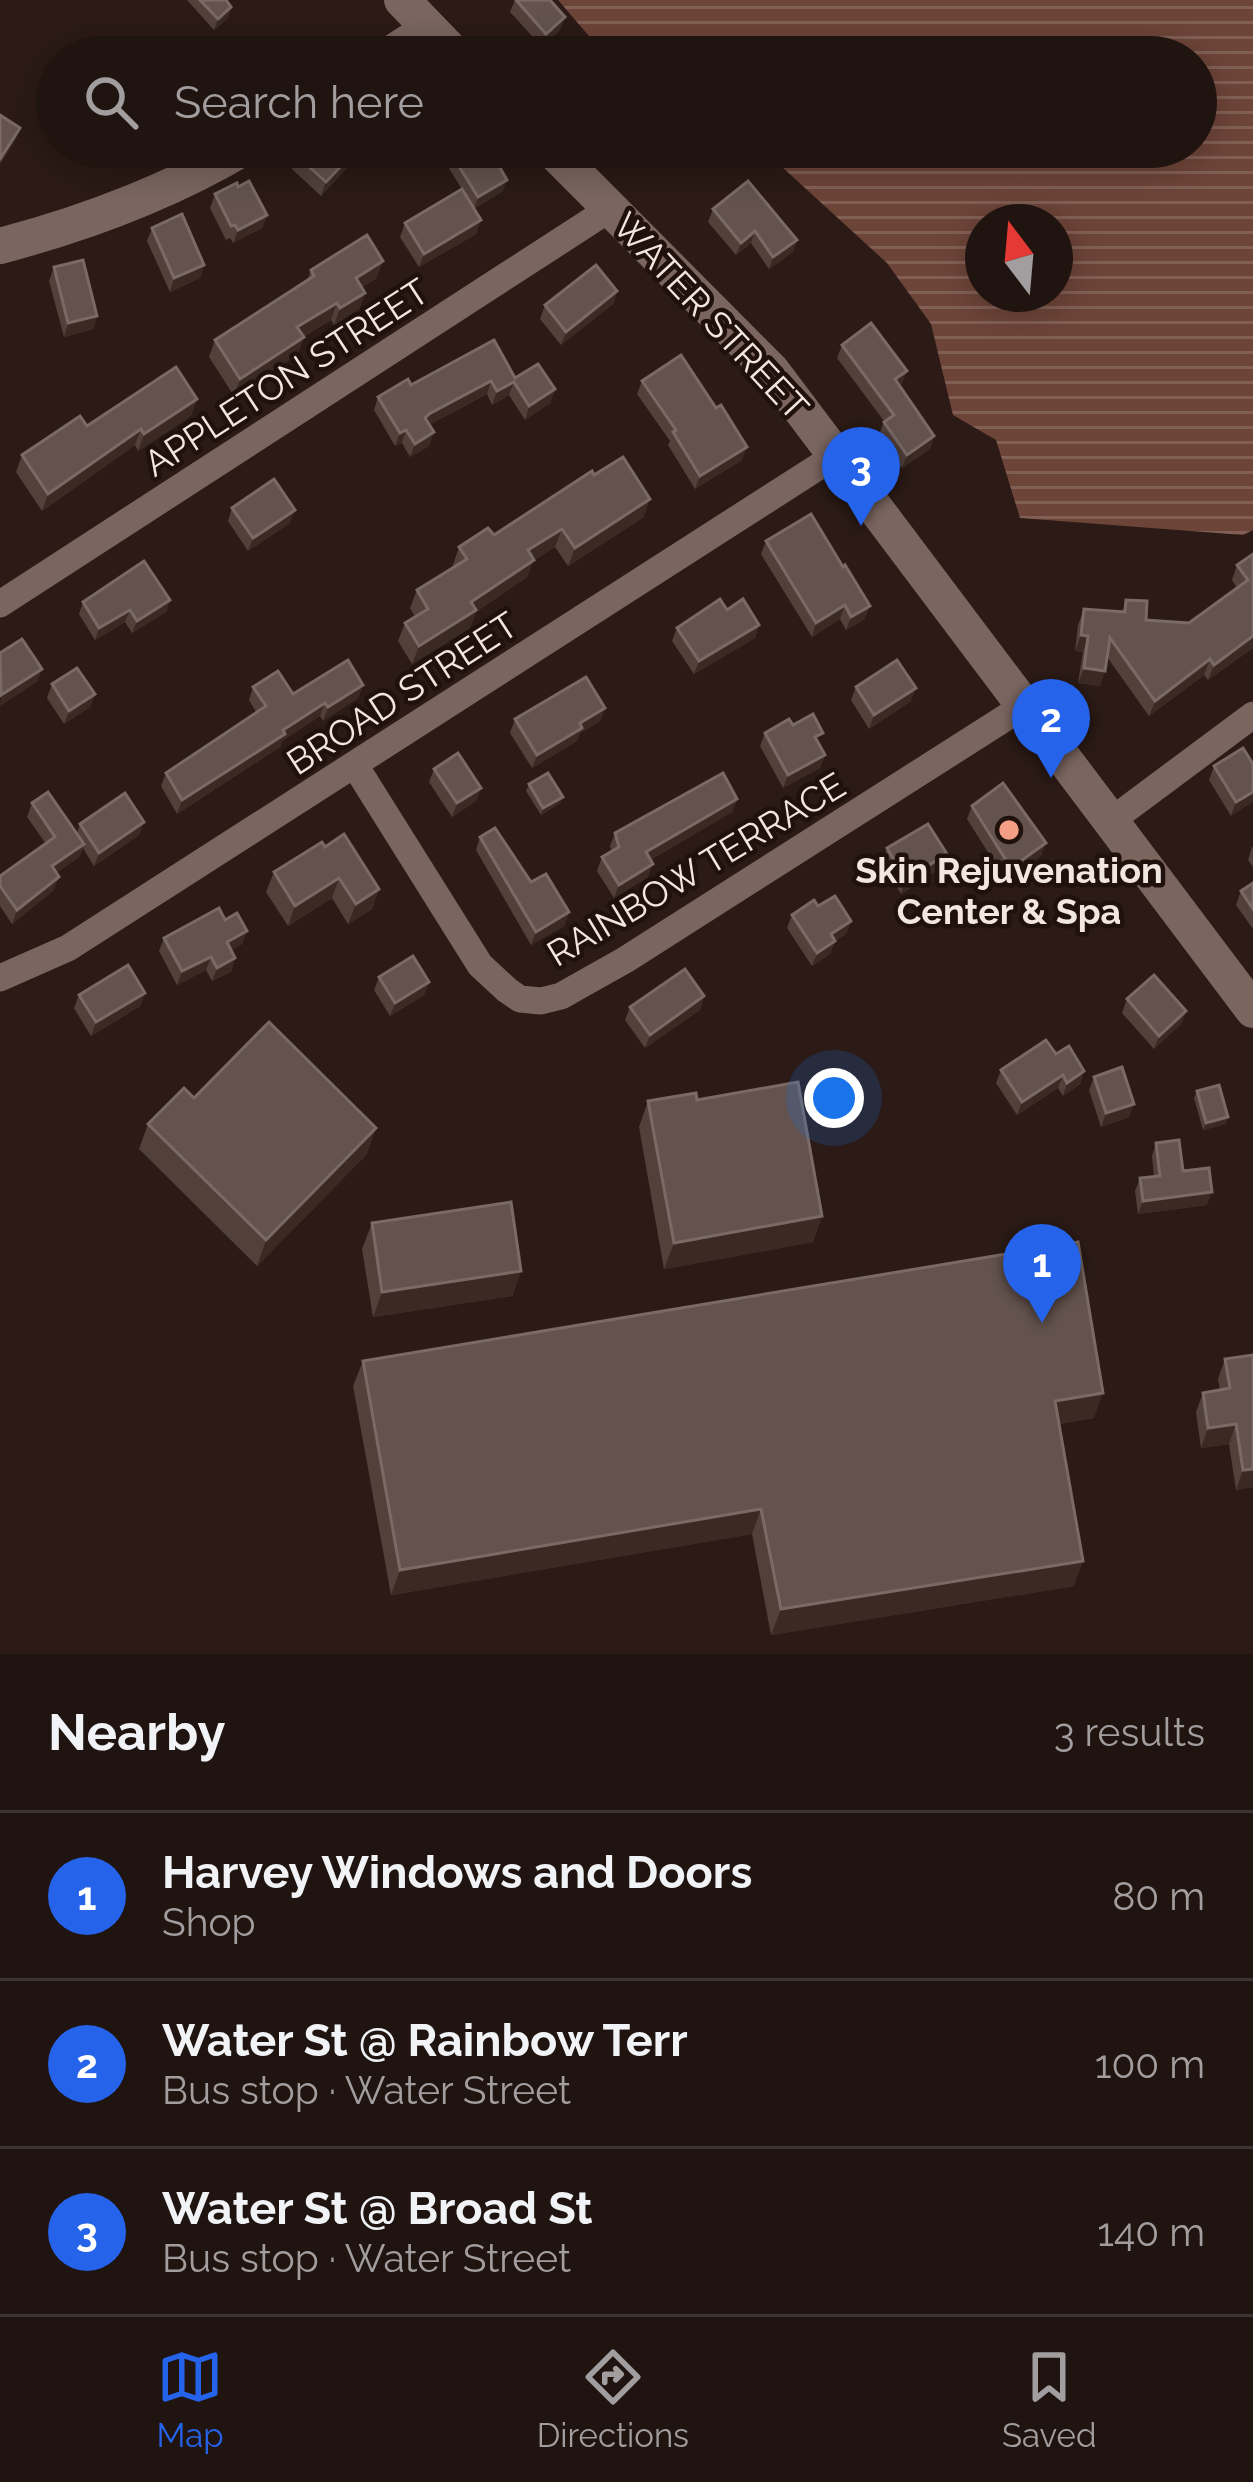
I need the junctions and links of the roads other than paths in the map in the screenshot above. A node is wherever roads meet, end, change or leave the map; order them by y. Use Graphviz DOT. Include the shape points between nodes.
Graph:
graph roads {
  1 [pos="402,0"];
  2 [pos="429,29"];
  3 [pos="418,36"];
  4 [pos="436,36"];
  5 [pos="203,168"];
  6 [pos="570,168"];
  7 [pos="610,208"];
  8 [pos="0,246"];
  9 [pos="836,456"];
  10 [pos="0,604"];
  11 [pos="1024,706"];
  12 [pos="1253,715"];
  13 [pos="356,767"];
  14 [pos="1112,820"];
  15 [pos="0,978"];
  16 [pos="1253,1008"];
  1 -- 2 [label="main road"];
  2 -- 3 [label="main road"];
  2 -- 4 [label="main road"];
  5 -- 8 [label="main road" via="112,213"];
  6 -- 7 [label="main road, WATER STREET"];
  7 -- 9 [label="main road, WATER STREET" via="772,371"];
  7 -- 10 [label="street, APPLETON STREET"];
  9 -- 11 [label="main road, WATER STREET"];
  9 -- 13 [label="street, BROAD STREET"];
  11 -- 13 [label="street, RAINBOW TERRACE" via="625,960 541,1001 520,999 480,965"];
  11 -- 14 [label="main road, WATER STREET"];
  12 -- 14 [label="street"];
  13 -- 15 [label="street, BROAD STREET" via="68,948"];
  14 -- 16 [label="main road, WATER STREET"];
}
